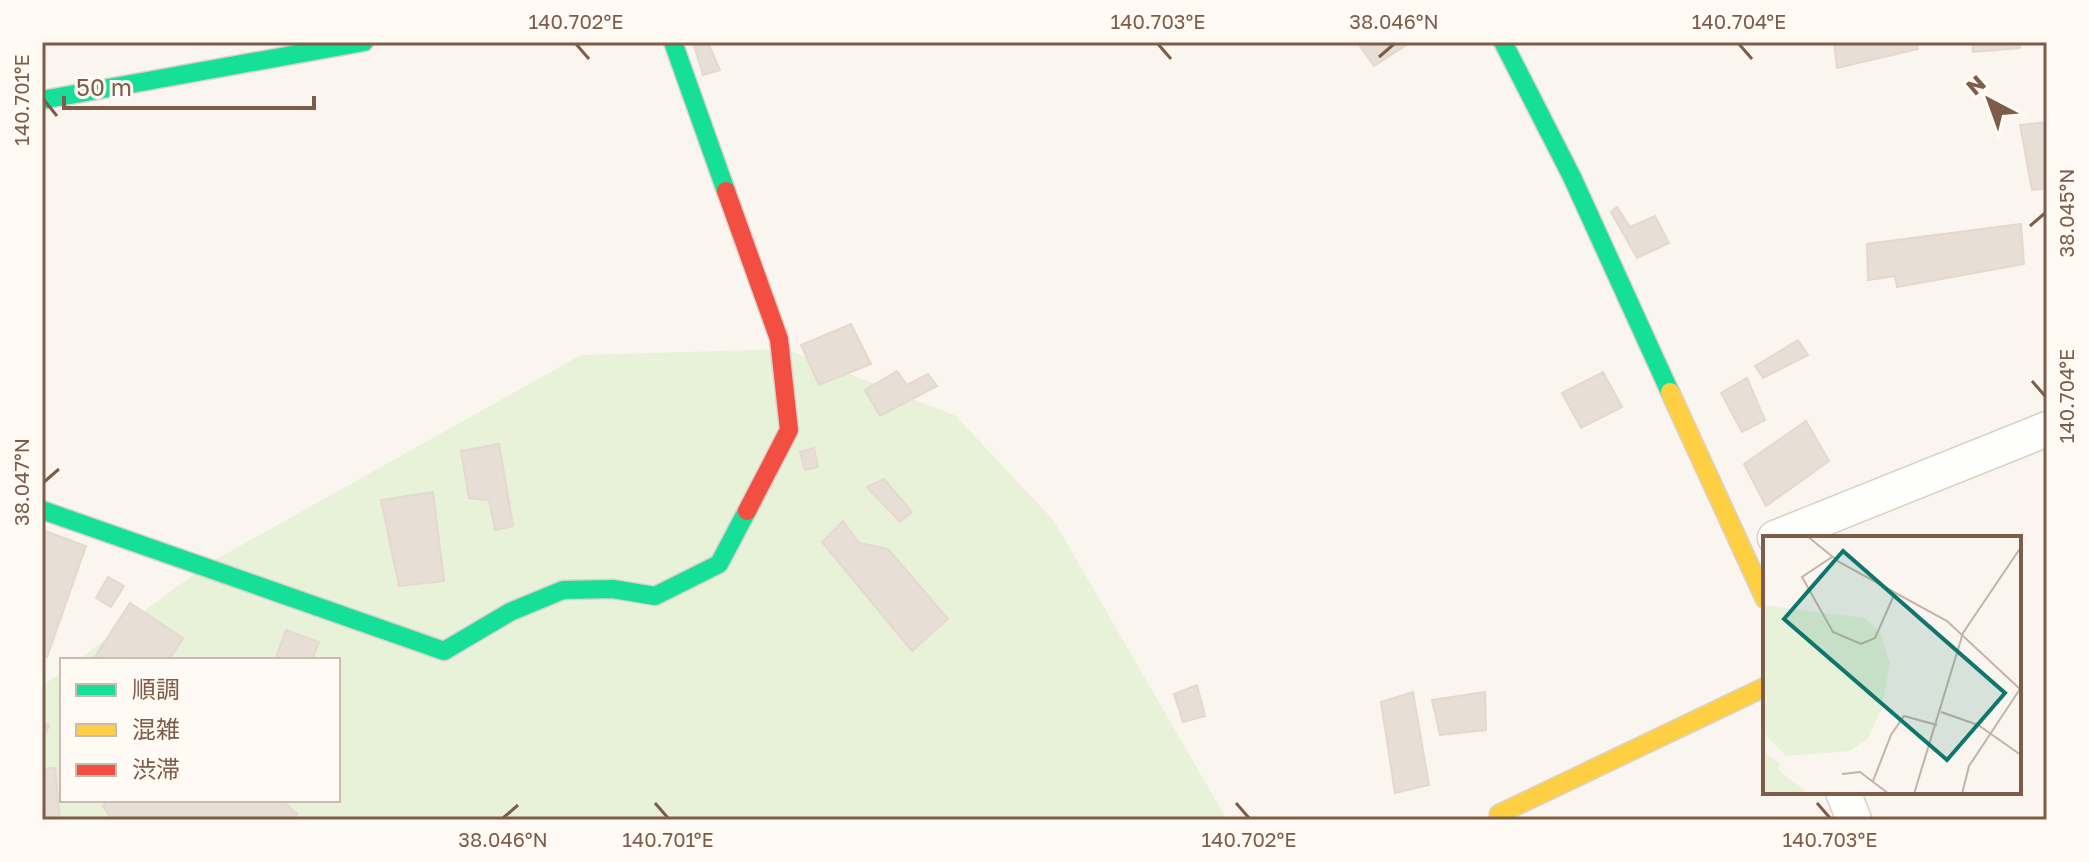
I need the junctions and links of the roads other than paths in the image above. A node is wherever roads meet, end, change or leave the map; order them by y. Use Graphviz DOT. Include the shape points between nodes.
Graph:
graph roads {
  1 [pos="364,42"];
  2 [pos="673,42"];
  3 [pos="1503,42"];
  4 [pos="42,100"];
  5 [pos="2047,429"];
  6 [pos="42,510"];
  7 [pos="1780,536"];
  8 [pos="1762,543"];
  9 [pos="1763,688"];
  10 [pos="1844,794"];
  11 [pos="1500,820"];
  12 [pos="1854,820"];
  1 -- 4 [label="street"];
  2 -- 6 [label="street" via="779,339 789,430 719,564 655,596 613,589 563,590 510,612 444,651"];
  3 -- 8 [label="street"];
  5 -- 7 [label="street"];
  9 -- 11 [label="street" via="1499,814"];
  10 -- 12 [label="street"];
}
